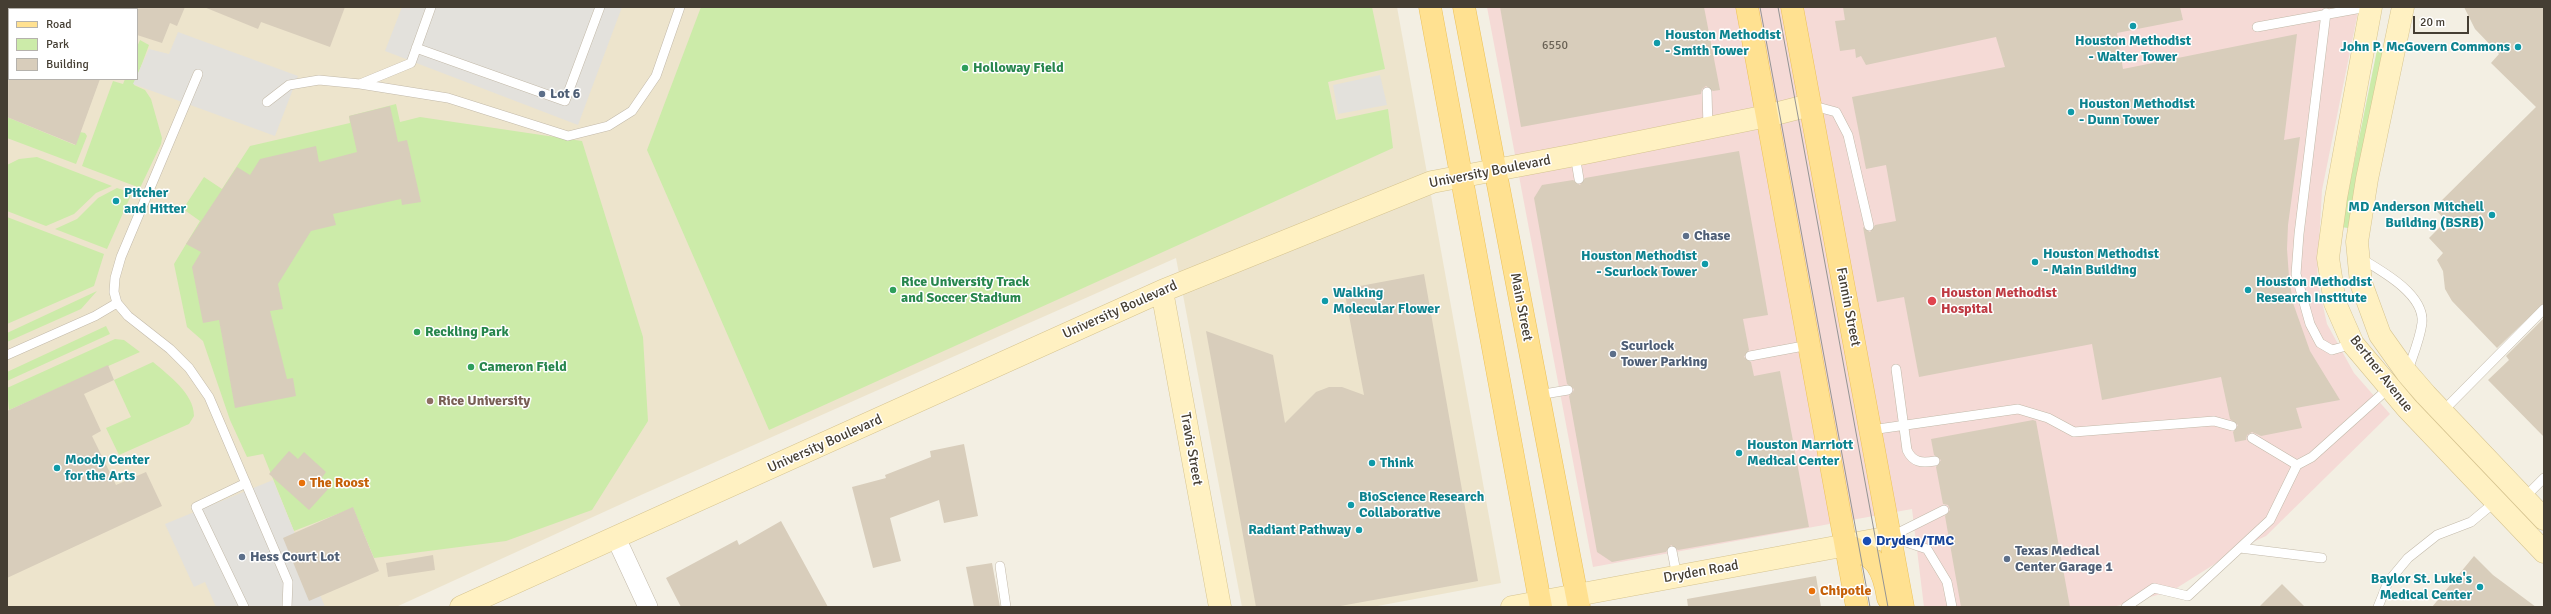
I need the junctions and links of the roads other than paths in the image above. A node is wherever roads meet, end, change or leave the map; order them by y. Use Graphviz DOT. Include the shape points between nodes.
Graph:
graph roads {
  1 [pos="431,7"];
  2 [pos="600,7"];
  3 [pos="680,7"];
  4 [pos="1430,7"];
  5 [pos="1464,7"];
  6 [pos="1747,7"];
  7 [pos="1792,7"];
  8 [pos="2367,7"];
  9 [pos="2371,7"];
  10 [pos="2403,7"];
  11 [pos="2326,13"];
  12 [pos="2257,28"];
  13 [pos="416,48"];
  14 [pos="198,74"];
  15 [pos="360,84"];
  16 [pos="1707,92"];
  17 [pos="267,102"];
  18 [pos="1810,105"];
  19 [pos="1767,116"];
  20 [pos="1708,128"];
  21 [pos="1576,155"];
  22 [pos="1494,171"];
  23 [pos="1461,176"];
  24 [pos="1579,179"];
  25 [pos="1869,226"];
  26 [pos="2359,257"];
  27 [pos="1162,291"];
  28 [pos="117,303"];
  29 [pos="2544,309"];
  30 [pos="2353,344"];
  31 [pos="1809,345"];
  32 [pos="7,355"];
  33 [pos="1750,356"];
  34 [pos="1896,369"];
  35 [pos="2398,380"];
  36 [pos="1568,390"];
  37 [pos="1538,395"];
  38 [pos="2442,412"];
  39 [pos="1904,425"];
  40 [pos="2232,426"];
  41 [pos="1871,430"];
  42 [pos="2252,438"];
  43 [pos="1935,461"];
  44 [pos="2297,465"];
  45 [pos="2544,478"];
  46 [pos="246,483"];
  47 [pos="2524,498"];
  48 [pos="2496,502"];
  49 [pos="1944,510"];
  50 [pos="2544,519"];
  51 [pos="1890,537"];
  52 [pos="616,538"];
  53 [pos="1846,545"];
  54 [pos="2240,548"];
  55 [pos="1672,551"];
  56 [pos="2544,552"];
  57 [pos="2322,558"];
  58 [pos="1000,566"];
  59 [pos="1677,576"];
  60 [pos="1577,601"];
  61 [pos="1540,604"];
  62 [pos="244,607"];
  63 [pos="287,607"];
  64 [pos="461,607"];
  65 [pos="648,607"];
  66 [pos="1006,607"];
  67 [pos="1220,607"];
  68 [pos="1512,607"];
  69 [pos="1857,607"];
  70 [pos="1890,607"];
  71 [pos="1903,607"];
  72 [pos="1952,607"];
  73 [pos="2126,607"];
  74 [pos="2378,607"];
  1 -- 13 [label="lane"];
  2 -- 13 [label="lane" via="565,101"];
  3 -- 15 [label="lane" via="656,76 632,111 608,126 568,136 448,98"];
  4 -- 23 [label="main road"];
  5 -- 22 [label="main road, Main Street"];
  6 -- 19 [label="main road"];
  7 -- 18 [label="main road, Fannin Street"];
  8 -- 11 [label="lane"];
  9 -- 30 [label="street, Bertner Avenue" via="2336,198 2328,258 2335,303"];
  10 -- 26 [label="street, Bertner Avenue" via="2367,179 2357,242"];
  11 -- 12 [label="lane"];
  11 -- 30 [label="lane" via="2296,274 2310,324 2320,343 2332,350"];
  13 -- 15 [label="lane" via="411,63"];
  14 -- 28 [label="lane" via="121,257 115,278 114,292"];
  15 -- 17 [label="lane" via="319,80 289,85"];
  16 -- 20 [label="lane"];
  18 -- 19 [label="street, University Boulevard"];
  18 -- 25 [label="lane" via="1836,112 1848,135"];
  18 -- 41 [label="main road, Fannin Street"];
  19 -- 20 [label="street, University Boulevard"];
  19 -- 31 [label="main road"];
  20 -- 21 [label="street, University Boulevard"];
  21 -- 22 [label="street, University Boulevard"];
  21 -- 24 [label="lane"];
  22 -- 23 [label="street, University Boulevard"];
  22 -- 37 [label="main road, Main Street"];
  23 -- 27 [label="street, University Boulevard" via="1432,182"];
  23 -- 61 [label="main road"];
  26 -- 35 [label="street, Bertner Avenue" via="2361,283"];
  26 -- 35 [label="lane" via="2390,275 2417,305 2422,321"];
  27 -- 52 [label="street, University Boulevard"];
  27 -- 67 [label="street, Travis Street"];
  28 -- 32 [label="lane"];
  28 -- 46 [label="lane" via="128,316 189,368 209,397"];
  29 -- 38 [label="lane"];
  30 -- 35 [label="street, Bertner Avenue"];
  31 -- 33 [label="lane"];
  31 -- 53 [label="main road"];
  34 -- 39 [label="lane"];
  35 -- 38 [label="street, Bertner Avenue"];
  35 -- 44 [label="lane" via="2312,457"];
  35 -- 48 [label="street, Bertner Avenue" via="2414,416"];
  36 -- 37 [label="lane"];
  37 -- 60 [label="main road, Main Street"];
  38 -- 47 [label="street, Bertner Avenue"];
  39 -- 40 [label="lane" via="2018,409 2048,418 2074,432 2214,422"];
  39 -- 41 [label="lane"];
  39 -- 43 [label="lane" via="1909,456 1922,463"];
  41 -- 51 [label="main road, Fannin Street"];
  42 -- 44 [label="lane"];
  44 -- 54 [label="lane" via="2270,520"];
  45 -- 47 [label="lane"];
  46 -- 62 [label="lane" via="196,507"];
  46 -- 63 [label="lane" via="288,582"];
  47 -- 50 [label="street, Bertner Avenue"];
  48 -- 56 [label="street, Bertner Avenue"];
  48 -- 74 [label="lane" via="2471,522 2436,535 2408,558 2388,582"];
  49 -- 51 [label="lane"];
  51 -- 53 [label="street, Dryden Road"];
  51 -- 71 [label="main road, Fannin Street"];
  51 -- 72 [label="lane" via="1927,549 1947,582"];
  52 -- 64 [label="street, University Boulevard"];
  52 -- 65 [label="street"];
  53 -- 59 [label="street, Dryden Road"];
  53 -- 69 [label="main road"];
  53 -- 70 [label="main road" via="1861,550 1877,563 1884,577"];
  54 -- 57 [label="lane"];
  54 -- 73 [label="lane" via="2188,596 2154,588"];
  55 -- 59 [label="lane"];
  58 -- 66 [label="lane"];
  59 -- 60 [label="street, Dryden Road"];
  60 -- 61 [label="street, Dryden Road"];
  61 -- 68 [label="street, Dryden Road"];
}
